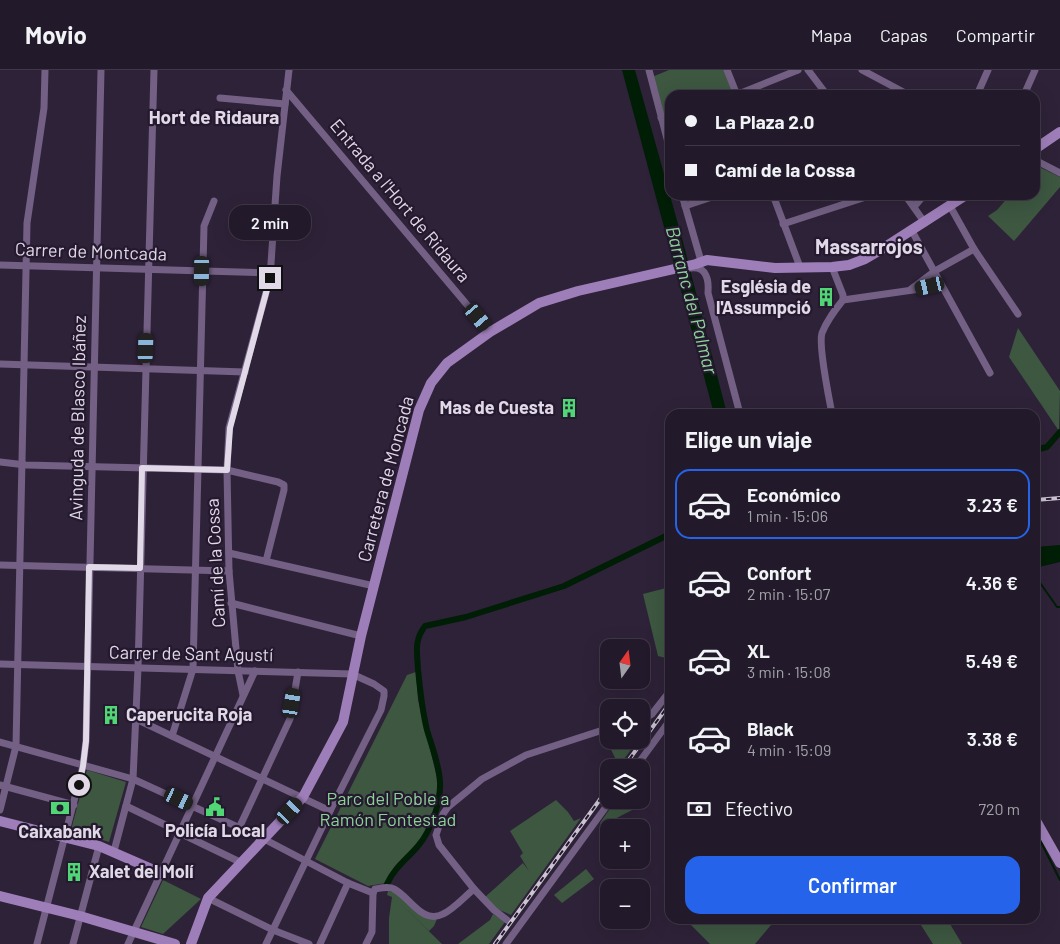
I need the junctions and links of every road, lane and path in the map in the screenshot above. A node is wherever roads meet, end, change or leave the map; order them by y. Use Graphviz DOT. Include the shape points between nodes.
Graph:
graph roads {
  1 [pos="45,70"];
  2 [pos="101,70"];
  3 [pos="154,70"];
  4 [pos="289,70"];
  5 [pos="649,70"];
  6 [pos="727,70"];
  7 [pos="798,70"];
  8 [pos="808,70"];
  9 [pos="862,70"];
  10 [pos="988,70"];
  11 [pos="1035,70"];
  12 [pos="286,90"];
  13 [pos="734,90"];
  14 [pos="748,90"];
  15 [pos="823,90"];
  16 [pos="900,90"];
  17 [pos="979,90"];
  18 [pos="1026,90"];
  19 [pos="220,98"];
  20 [pos="285,104"];
  21 [pos="665,117"];
  22 [pos="661,118"];
  23 [pos="665,132"];
  24 [pos="1060,132"];
  25 [pos="1040,146"];
  26 [pos="1040,163"];
  27 [pos="1060,173"];
  28 [pos="683,200"];
  29 [pos="703,200"];
  30 [pos="775,200"];
  31 [pos="857,200"];
  32 [pos="908,200"];
  33 [pos="920,200"];
  34 [pos="959,200"];
  35 [pos="214,201"];
  36 [pos="685,206"];
  37 [pos="950,206"];
  38 [pos="914,208"];
  39 [pos="925,223"];
  40 [pos="784,224"];
  41 [pos="912,231"];
  42 [pos="974,249"];
  43 [pos="698,264"];
  44 [pos="0,265"];
  45 [pos="26,266"];
  46 [pos="97,266"];
  47 [pos="800,267"];
  48 [pos="832,267"];
  49 [pos="148,269"];
  50 [pos="202,271"];
  51 [pos="935,271"];
  52 [pos="271,273"];
  53 [pos="940,284"];
  54 [pos="910,290"];
  55 [pos="843,300"];
  56 [pos="1018,314"];
  57 [pos="490,332"];
  58 [pos="0,364"];
  59 [pos="24,364"];
  60 [pos="95,366"];
  61 [pos="145,368"];
  62 [pos="200,370"];
  63 [pos="245,372"];
  64 [pos="990,373"];
  65 [pos="739,409"];
  66 [pos="831,409"];
  67 [pos="0,462"];
  68 [pos="22,464"];
  69 [pos="92,466"];
  70 [pos="142,468"];
  71 [pos="199,468"];
  72 [pos="227,470"];
  73 [pos="229,553"];
  74 [pos="266,561"];
  75 [pos="0,565"];
  76 [pos="20,566"];
  77 [pos="89,567"];
  78 [pos="140,568"];
  79 [pos="195,570"];
  80 [pos="229,571"];
  81 [pos="374,586"];
  82 [pos="231,603"];
  83 [pos="361,636"];
  84 [pos="0,664"];
  85 [pos="17,664"];
  86 [pos="86,667"];
  87 [pos="138,668"];
  88 [pos="193,669"];
  89 [pos="238,671"];
  90 [pos="255,671"];
  91 [pos="298,672"];
  92 [pos="352,674"];
  93 [pos="243,695"];
  94 [pos="665,697"];
  95 [pos="650,715"];
  96 [pos="136,719"];
  97 [pos="665,727"];
  98 [pos="600,731"];
  99 [pos="172,736"];
  100 [pos="0,742"];
  101 [pos="16,746"];
  102 [pos="215,756"];
  103 [pos="642,759"];
  104 [pos="83,766"];
  105 [pos="262,778"];
  106 [pos="133,779"];
  107 [pos="3,785"];
  108 [pos="303,797"];
  109 [pos="74,805"];
  110 [pos="126,806"];
  111 [pos="192,806"];
  112 [pos="604,809"];
  113 [pos="0,810"];
  114 [pos="330,811"];
  115 [pos="0,821"];
  116 [pos="239,828"];
  117 [pos="1040,828"];
  118 [pos="183,834"];
  119 [pos="65,837"];
  120 [pos="264,839"];
  121 [pos="100,846"];
  122 [pos="114,851"];
  123 [pos="306,861"];
  124 [pos="242,863"];
  125 [pos="1060,863"];
  126 [pos="161,873"];
  127 [pos="348,883"];
  128 [pos="474,889"];
  129 [pos="373,893"];
  130 [pos="0,896"];
  131 [pos="208,898"];
  132 [pos="46,908"];
  133 [pos="80,916"];
  134 [pos="507,920"];
  135 [pos="273,930"];
  136 [pos="134,933"];
  137 [pos="157,941"];
  138 [pos="37,944"];
  139 [pos="73,944"];
  140 [pos="128,944"];
  141 [pos="175,944"];
  142 [pos="191,944"];
  143 [pos="266,944"];
  144 [pos="309,944"];
  145 [pos="320,944"];
  146 [pos="366,944"];
  147 [pos="506,944"];
  1 -- 45 [label="street" via="44,108 27,223"];
  2 -- 46 [label="street, Avinguda de Blasco Ibáñez"];
  3 -- 49 [label="street"];
  4 -- 12 [label="street, Camí de la Cossa"];
  5 -- 22 [label="street"];
  6 -- 13 [label="street"];
  7 -- 14 [label="street"];
  8 -- 15 [label="street"];
  9 -- 16 [label="street"];
  10 -- 17 [label="street"];
  11 -- 18 [label="street"];
  12 -- 20 [label="street, Camí de la Cossa"];
  12 -- 57 [label="street, Entrada a l'Hort de Ridaura"];
  19 -- 20 [label="street"];
  20 -- 52 [label="street, Camí de la Cossa"];
  21 -- 22 [label="street"];
  22 -- 23 [label="street"];
  24 -- 25 [label="street"];
  26 -- 27 [label="street"];
  28 -- 36 [label="street"];
  29 -- 36 [label="street"];
  30 -- 40 [label="street"];
  31 -- 40 [label="street"];
  32 -- 38 [label="street"];
  33 -- 38 [label="street"];
  34 -- 37 [label="street, Carretera de Moncada"];
  35 -- 50 [label="street" via="204,226"];
  36 -- 43 [label="street"];
  37 -- 39 [label="street, Carretera de Moncada"];
  37 -- 42 [label="street"];
  38 -- 39 [label="street"];
  39 -- 41 [label="street, Carretera de Moncada"];
  40 -- 47 [label="street"];
  41 -- 48 [label="street, Carretera de Moncada" via="865,259"];
  41 -- 51 [label="street"];
  42 -- 51 [label="street"];
  42 -- 56 [label="street"];
  43 -- 47 [label="street, Carretera de Moncada" via="712,261 775,268"];
  43 -- 57 [label="street, Carretera de Moncada" via="539,303"];
  43 -- 65 [label="street" via="708,277 708,293"];
  44 -- 45 [label="street, Carrer de Montcada"];
  45 -- 46 [label="street, Carrer de Montcada"];
  45 -- 59 [label="street"];
  46 -- 49 [label="street, Carrer de Montcada"];
  46 -- 60 [label="street, Avinguda de Blasco Ibáñez"];
  47 -- 48 [label="street, Carretera de Moncada"];
  48 -- 55 [label="street"];
  49 -- 50 [label="street, Carrer de Montcada"];
  49 -- 61 [label="street"];
  50 -- 52 [label="street, Carrer de Montcada"];
  50 -- 62 [label="street"];
  51 -- 53 [label="street"];
  51 -- 54 [label="street"];
  52 -- 63 [label="street, Camí de la Cossa"];
  53 -- 54 [label="street"];
  53 -- 64 [label="street"];
  54 -- 55 [label="street"];
  55 -- 66 [label="street" via="822,335"];
  57 -- 81 [label="street, Carretera de Moncada" via="447,364 431,383 419,410"];
  58 -- 59 [label="street"];
  59 -- 60 [label="street"];
  59 -- 68 [label="street"];
  60 -- 61 [label="street"];
  60 -- 69 [label="street, Avinguda de Blasco Ibáñez"];
  61 -- 62 [label="street"];
  61 -- 70 [label="street"];
  62 -- 63 [label="street"];
  62 -- 71 [label="street"];
  63 -- 72 [label="street, Camí de la Cossa" via="230,428"];
  67 -- 68 [label="street"];
  68 -- 69 [label="street"];
  68 -- 76 [label="street"];
  69 -- 70 [label="street"];
  69 -- 77 [label="street, Avinguda de Blasco Ibáñez"];
  70 -- 71 [label="street"];
  70 -- 78 [label="street"];
  71 -- 72 [label="street"];
  71 -- 79 [label="street"];
  72 -- 73 [label="street, Camí de la Cossa"];
  72 -- 74 [label="street" via="284,485"];
  73 -- 74 [label="street"];
  73 -- 80 [label="street, Camí de la Cossa"];
  74 -- 81 [label="street"];
  75 -- 76 [label="street"];
  76 -- 77 [label="street"];
  76 -- 85 [label="street"];
  77 -- 78 [label="street"];
  77 -- 86 [label="street, Avinguda de Blasco Ibáñez"];
  78 -- 79 [label="street"];
  78 -- 87 [label="street"];
  79 -- 80 [label="street"];
  79 -- 88 [label="street"];
  80 -- 82 [label="street, Camí de la Cossa"];
  81 -- 83 [label="street, Carretera de Moncada"];
  82 -- 83 [label="street"];
  82 -- 89 [label="street, Camí de la Cossa"];
  83 -- 92 [label="street, Carretera de Moncada"];
  84 -- 85 [label="street, Carrer de Sant Agustí"];
  85 -- 86 [label="street, Carrer de Sant Agustí"];
  85 -- 101 [label="street"];
  86 -- 87 [label="street, Carrer de Sant Agustí"];
  86 -- 104 [label="street, Avinguda de Blasco Ibáñez"];
  87 -- 88 [label="street, Carrer de Sant Agustí"];
  87 -- 96 [label="street"];
  88 -- 89 [label="street, Carrer de Sant Agustí"];
  88 -- 99 [label="street"];
  89 -- 90 [label="street, Carrer de Sant Agustí"];
  89 -- 93 [label="street, Camí de la Cossa"];
  90 -- 91 [label="street, Carrer de Sant Agustí"];
  90 -- 93 [label="street"];
  91 -- 92 [label="street, Carrer de Sant Agustí"];
  91 -- 105 [label="street" via="290,719"];
  92 -- 108 [label="street, Carretera de Moncada" via="343,722"];
  92 -- 114 [label="street" via="384,691 384,702"];
  93 -- 102 [label="street"];
  94 -- 95 [label="street"];
  96 -- 99 [label="street"];
  96 -- 106 [label="street"];
  97 -- 103 [label="street"];
  98 -- 128 [label="street" via="526,755 482,779 448,807 440,822 437,839"];
  99 -- 102 [label="street"];
  100 -- 101 [label="street"];
  101 -- 104 [label="street"];
  101 -- 107 [label="street"];
  102 -- 105 [label="street"];
  102 -- 111 [label="street"];
  104 -- 106 [label="street"];
  104 -- 109 [label="street, Avinguda de Blasco Ibáñez"];
  105 -- 108 [label="street"];
  105 -- 116 [label="street"];
  106 -- 110 [label="street"];
  106 -- 111 [label="street"];
  107 -- 109 [label="street"];
  107 -- 113 [label="street"];
  108 -- 114 [label="street"];
  108 -- 120 [label="street, Carretera de Moncada"];
  109 -- 119 [label="street, Avinguda de Blasco Ibáñez"];
  110 -- 118 [label="street"];
  110 -- 122 [label="street"];
  111 -- 116 [label="street"];
  111 -- 118 [label="street"];
  112 -- 147 [label="street"];
  114 -- 123 [label="street"];
  115 -- 119 [label="street"];
  116 -- 120 [label="street"];
  117 -- 125 [label="street"];
  118 -- 124 [label="street"];
  118 -- 126 [label="street"];
  119 -- 121 [label="street"];
  119 -- 132 [label="street, Avinguda de Blasco Ibáñez"];
  120 -- 123 [label="street"];
  120 -- 124 [label="street, Carretera de Moncada"];
  121 -- 122 [label="street"];
  121 -- 133 [label="street"];
  122 -- 126 [label="street"];
  123 -- 127 [label="street"];
  123 -- 135 [label="street"];
  124 -- 131 [label="street, Carretera de Moncada"];
  126 -- 136 [label="street"];
  127 -- 129 [label="street"];
  127 -- 145 [label="street"];
  128 -- 129 [label="street" via="444,914 437,916 418,910 393,888 383,887"];
  128 -- 134 [label="street"];
  129 -- 146 [label="street" via="372,932"];
  130 -- 132 [label="street"];
  131 -- 135 [label="street"];
  131 -- 142 [label="street"];
  132 -- 133 [label="street"];
  132 -- 138 [label="street, Avinguda de Blasco Ibáñez"];
  133 -- 136 [label="street"];
  133 -- 139 [label="street"];
  135 -- 143 [label="street"];
  135 -- 144 [label="street"];
  136 -- 137 [label="street"];
  136 -- 140 [label="street"];
  137 -- 141 [label="street"];
}
